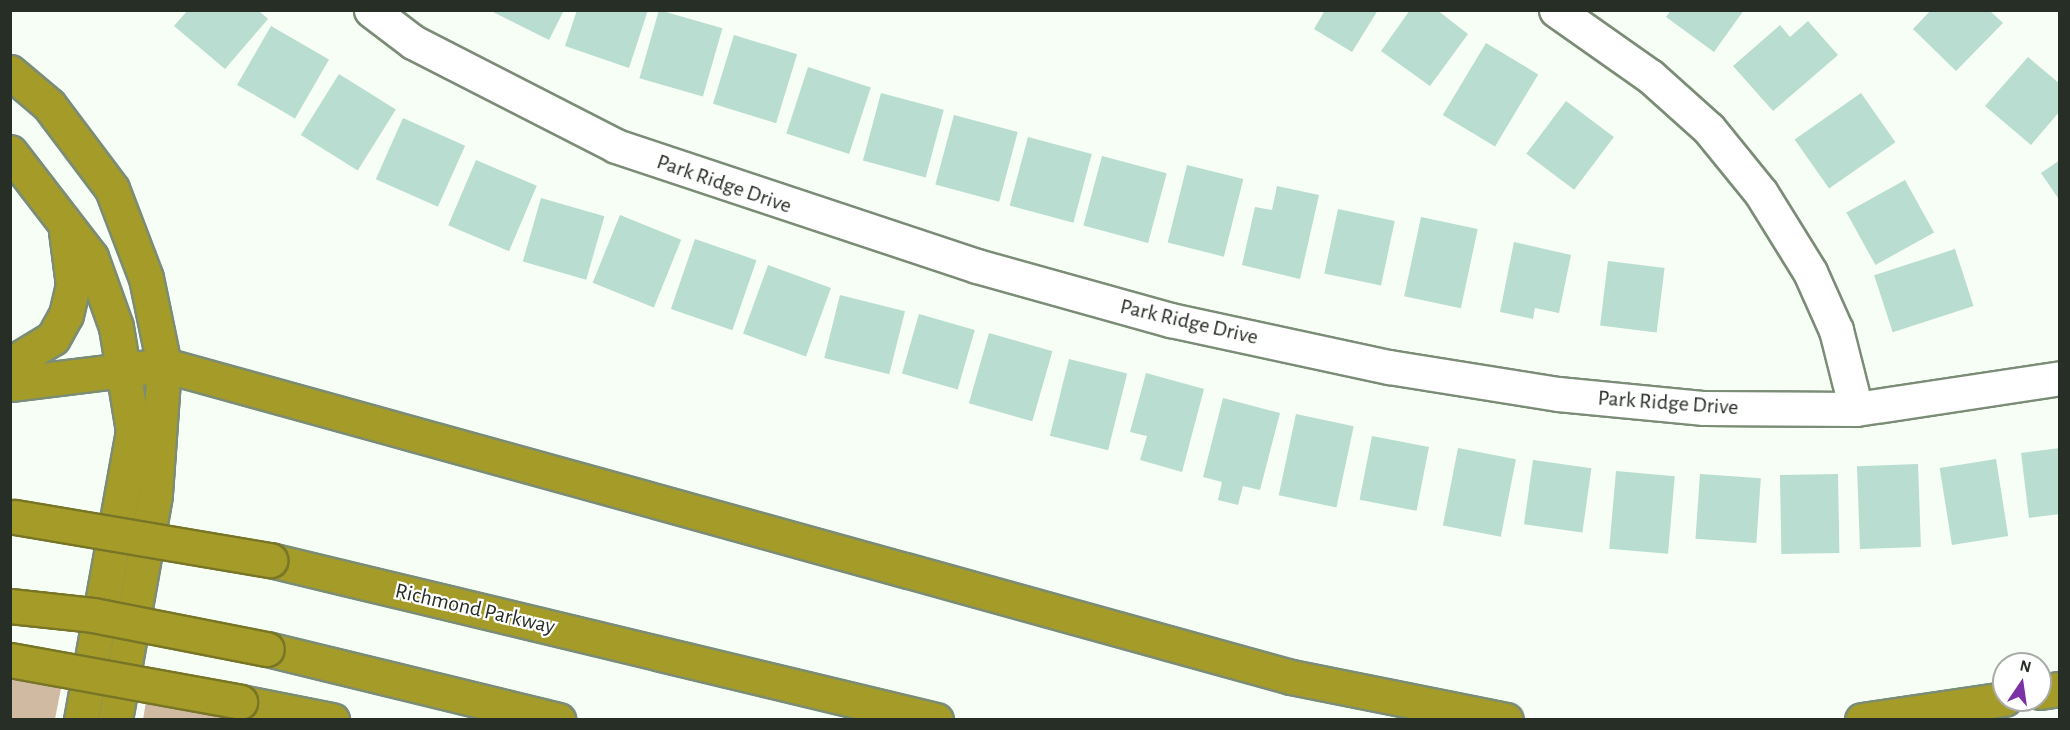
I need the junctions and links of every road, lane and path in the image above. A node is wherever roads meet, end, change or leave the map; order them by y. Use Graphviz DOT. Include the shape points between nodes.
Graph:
graph roads {
  1 [pos="371,10"];
  2 [pos="1556,10"];
  3 [pos="10,72"];
  4 [pos="10,152"];
  5 [pos="62,215"];
  6 [pos="10,364"];
  7 [pos="164,365"];
  8 [pos="124,374"];
  9 [pos="2060,378"];
  10 [pos="10,384"];
  11 [pos="1856,409"];
  12 [pos="13,517"];
  13 [pos="10,606"];
  14 [pos="10,660"];
  15 [pos="1992,701"];
  16 [pos="81,720"];
  17 [pos="116,720"];
  18 [pos="332,720"];
  19 [pos="558,720"];
  20 [pos="936,720"];
  21 [pos="1506,720"];
  22 [pos="1862,720"];
  1 -- 11 [label="street, Park Ridge Drive" via="413,42 616,146 977,266 1171,320 1389,367 1558,394 1704,408"];
  2 -- 11 [label="street" via="1650,76 1709,129 1761,193 1815,281 1836,330"];
  3 -- 7 [label="highway" via="49,105 112,189 146,278"];
  4 -- 5 [label="highway"];
  5 -- 6 [label="highway" via="73,285 66,315 53,338"];
  5 -- 8 [label="highway" via="91,257 116,327"];
  7 -- 8 [label="highway"];
  7 -- 17 [label="highway" via="154,495"];
  7 -- 21 [label="highway" via="1280,674"];
  8 -- 10 [label="highway"];
  8 -- 16 [label="highway" via="133,431 125,497"];
  9 -- 11 [label="street, Park Ridge Drive"];
  12 -- 20 [label="highway, Richmond Parkway, bridge" via="270,560"];
  13 -- 19 [label="highway, bridge" via="93,615 267,649"];
  14 -- 18 [label="highway, bridge"];
  15 -- 22 [label="highway"];
}
